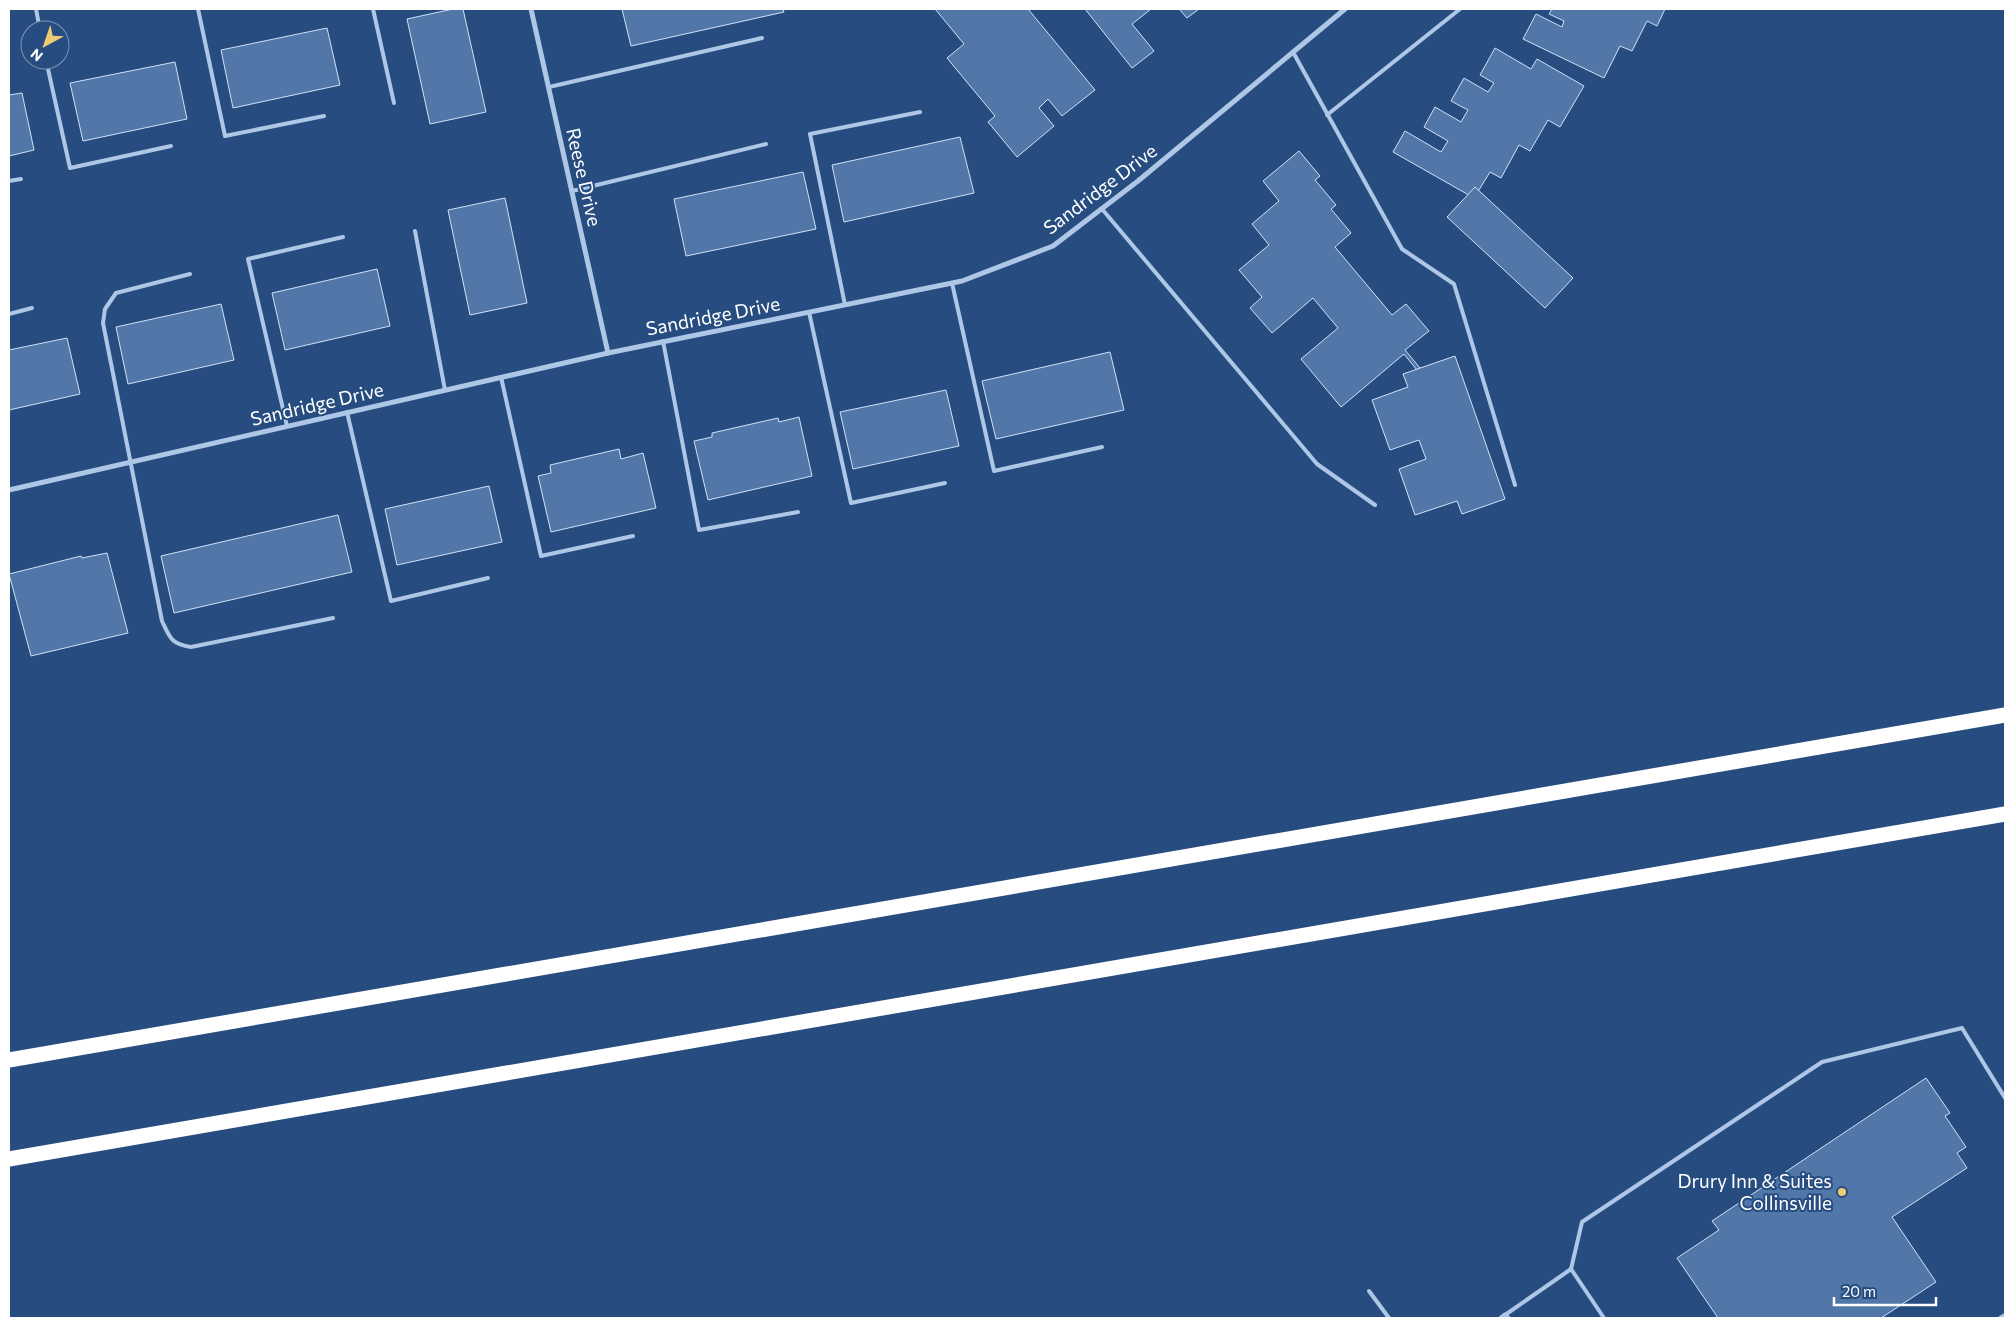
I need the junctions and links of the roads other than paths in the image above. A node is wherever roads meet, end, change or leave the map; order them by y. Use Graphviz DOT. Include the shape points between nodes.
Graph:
graph roads {
  1 [pos="198,9"];
  2 [pos="373,9"];
  3 [pos="531,9"];
  4 [pos="1345,9"];
  5 [pos="1460,9"];
  6 [pos="762,38"];
  7 [pos="1292,52"];
  8 [pos="48,70"];
  9 [pos="548,87"];
  10 [pos="394,103"];
  11 [pos="920,112"];
  12 [pos="1327,115"];
  13 [pos="324,116"];
  14 [pos="766,144"];
  15 [pos="171,146"];
  16 [pos="21,179"];
  17 [pos="9,181"];
  18 [pos="572,191"];
  19 [pos="1102,208"];
  20 [pos="415,230"];
  21 [pos="343,237"];
  22 [pos="190,274"];
  23 [pos="952,283"];
  24 [pos="845,305"];
  25 [pos="32,308"];
  26 [pos="809,312"];
  27 [pos="9,314"];
  28 [pos="664,341"];
  29 [pos="608,353"];
  30 [pos="501,377"];
  31 [pos="445,390"];
  32 [pos="346,412"];
  33 [pos="287,426"];
  34 [pos="1102,447"];
  35 [pos="131,462"];
  36 [pos="945,483"];
  37 [pos="1516,486"];
  38 [pos="9,490"];
  39 [pos="1375,505"];
  40 [pos="798,512"];
  41 [pos="633,536"];
  42 [pos="488,578"];
  43 [pos="333,618"];
  44 [pos="2005,716"];
  45 [pos="2005,814"];
  46 [pos="9,1060"];
  47 [pos="2005,1098"];
  48 [pos="9,1159"];
  49 [pos="1571,1269"];
  50 [pos="1369,1291"];
  51 [pos="2005,1315"];
  52 [pos="1505,1317"];
  53 [pos="1389,1318"];
  54 [pos="1604,1318"];
  55 [pos="2000,1318"];
  1 -- 13 [label="lane" via="225,136"];
  2 -- 10 [label="lane"];
  3 -- 9 [label="street, Reese Drive"];
  4 -- 7 [label="street, Sandridge Drive"];
  5 -- 12 [label="lane"];
  6 -- 9 [label="lane"];
  7 -- 12 [label="lane"];
  7 -- 19 [label="street, Sandridge Drive"];
  8 -- 15 [label="lane" via="70,168"];
  9 -- 18 [label="street, Reese Drive"];
  11 -- 24 [label="lane" via="810,134"];
  12 -- 37 [label="lane" via="1402,249 1454,284"];
  14 -- 18 [label="lane"];
  16 -- 17 [label="lane"];
  18 -- 29 [label="street, Reese Drive"];
  19 -- 23 [label="street, Sandridge Drive" via="1053,246"];
  19 -- 39 [label="lane" via="1317,464"];
  20 -- 31 [label="lane"];
  21 -- 33 [label="lane" via="248,259"];
  22 -- 35 [label="lane" via="116,293 104,309 103,323"];
  23 -- 24 [label="street, Sandridge Drive"];
  23 -- 34 [label="lane" via="994,471"];
  24 -- 26 [label="street, Sandridge Drive"];
  25 -- 27 [label="lane"];
  26 -- 28 [label="street, Sandridge Drive"];
  26 -- 36 [label="lane" via="851,503"];
  28 -- 29 [label="street, Sandridge Drive"];
  28 -- 40 [label="lane" via="700,530"];
  29 -- 30 [label="street, Sandridge Drive"];
  30 -- 31 [label="street, Sandridge Drive"];
  30 -- 41 [label="lane" via="541,556"];
  31 -- 32 [label="street, Sandridge Drive"];
  32 -- 33 [label="street, Sandridge Drive"];
  32 -- 42 [label="lane" via="390,601"];
  33 -- 35 [label="street, Sandridge Drive"];
  35 -- 38 [label="street, Sandridge Drive"];
  35 -- 43 [label="lane" via="162,621 169,637 178,645 191,647"];
  44 -- 46 [label="highway"];
  45 -- 48 [label="highway"];
  47 -- 49 [label="lane" via="1962,1028 1822,1062 1582,1222"];
  49 -- 52 [label="lane"];
  49 -- 54 [label="lane"];
  50 -- 53 [label="lane"];
  51 -- 55 [label="lane"];
}
